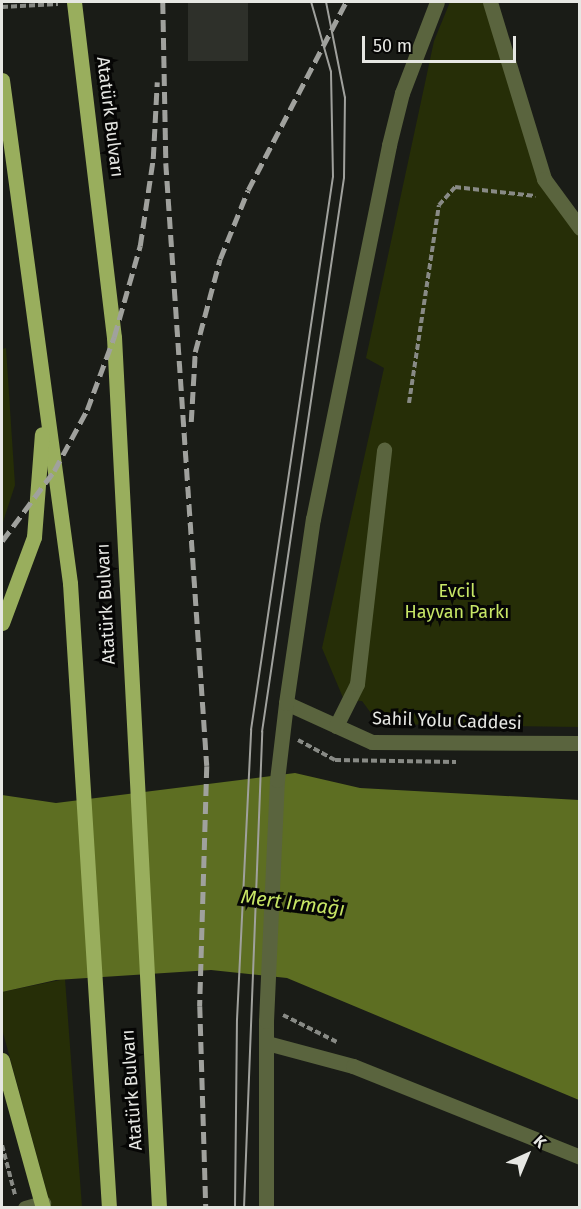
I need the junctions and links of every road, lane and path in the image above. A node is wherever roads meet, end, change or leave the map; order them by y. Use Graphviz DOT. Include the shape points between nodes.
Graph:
graph roads {
  1 [pos="74,2"];
  2 [pos="436,2"];
  3 [pos="490,2"];
  4 [pos="2,8"];
  5 [pos="2,80"];
  6 [pos="540,197"];
  7 [pos="579,228"];
  8 [pos="45,403"];
  9 [pos="409,403"];
  10 [pos="384,450"];
  11 [pos="2,623"];
  12 [pos="286,703"];
  13 [pos="336,726"];
  14 [pos="579,743"];
  15 [pos="267,1043"];
  16 [pos="2,1060"];
  17 [pos="4,1086"];
  18 [pos="2,1145"];
  19 [pos="579,1157"];
  20 [pos="43,1205"];
  21 [pos="19,1208"];
  22 [pos="25,1208"];
  23 [pos="109,1208"];
  24 [pos="159,1208"];
  25 [pos="266,1208"];
  1 -- 4 [label="path"];
  1 -- 24 [label="main road, Atatürk Bulvarı" via="114,337 133,777"];
  2 -- 12 [label="street" via="388,146 313,519"];
  3 -- 7 [label="street" via="544,179"];
  5 -- 8 [label="main road, Atatürk Bulvarı"];
  6 -- 9 [label="path" via="455,187 439,205"];
  8 -- 11 [label="main road" via="34,537"];
  8 -- 23 [label="main road, Atatürk Bulvarı" via="70,583"];
  10 -- 13 [label="street" via="357,684"];
  12 -- 13 [label="street, Sahil Yolu Caddesi"];
  12 -- 15 [label="street" via="280,746"];
  13 -- 14 [label="street, Sahil Yolu Caddesi" via="372,742"];
  15 -- 19 [label="street" via="353,1066"];
  15 -- 25 [label="street"];
  16 -- 17 [label="main road"];
  17 -- 20 [label="main road"];
  18 -- 21 [label="path"];
  20 -- 22 [label="street"];
}
